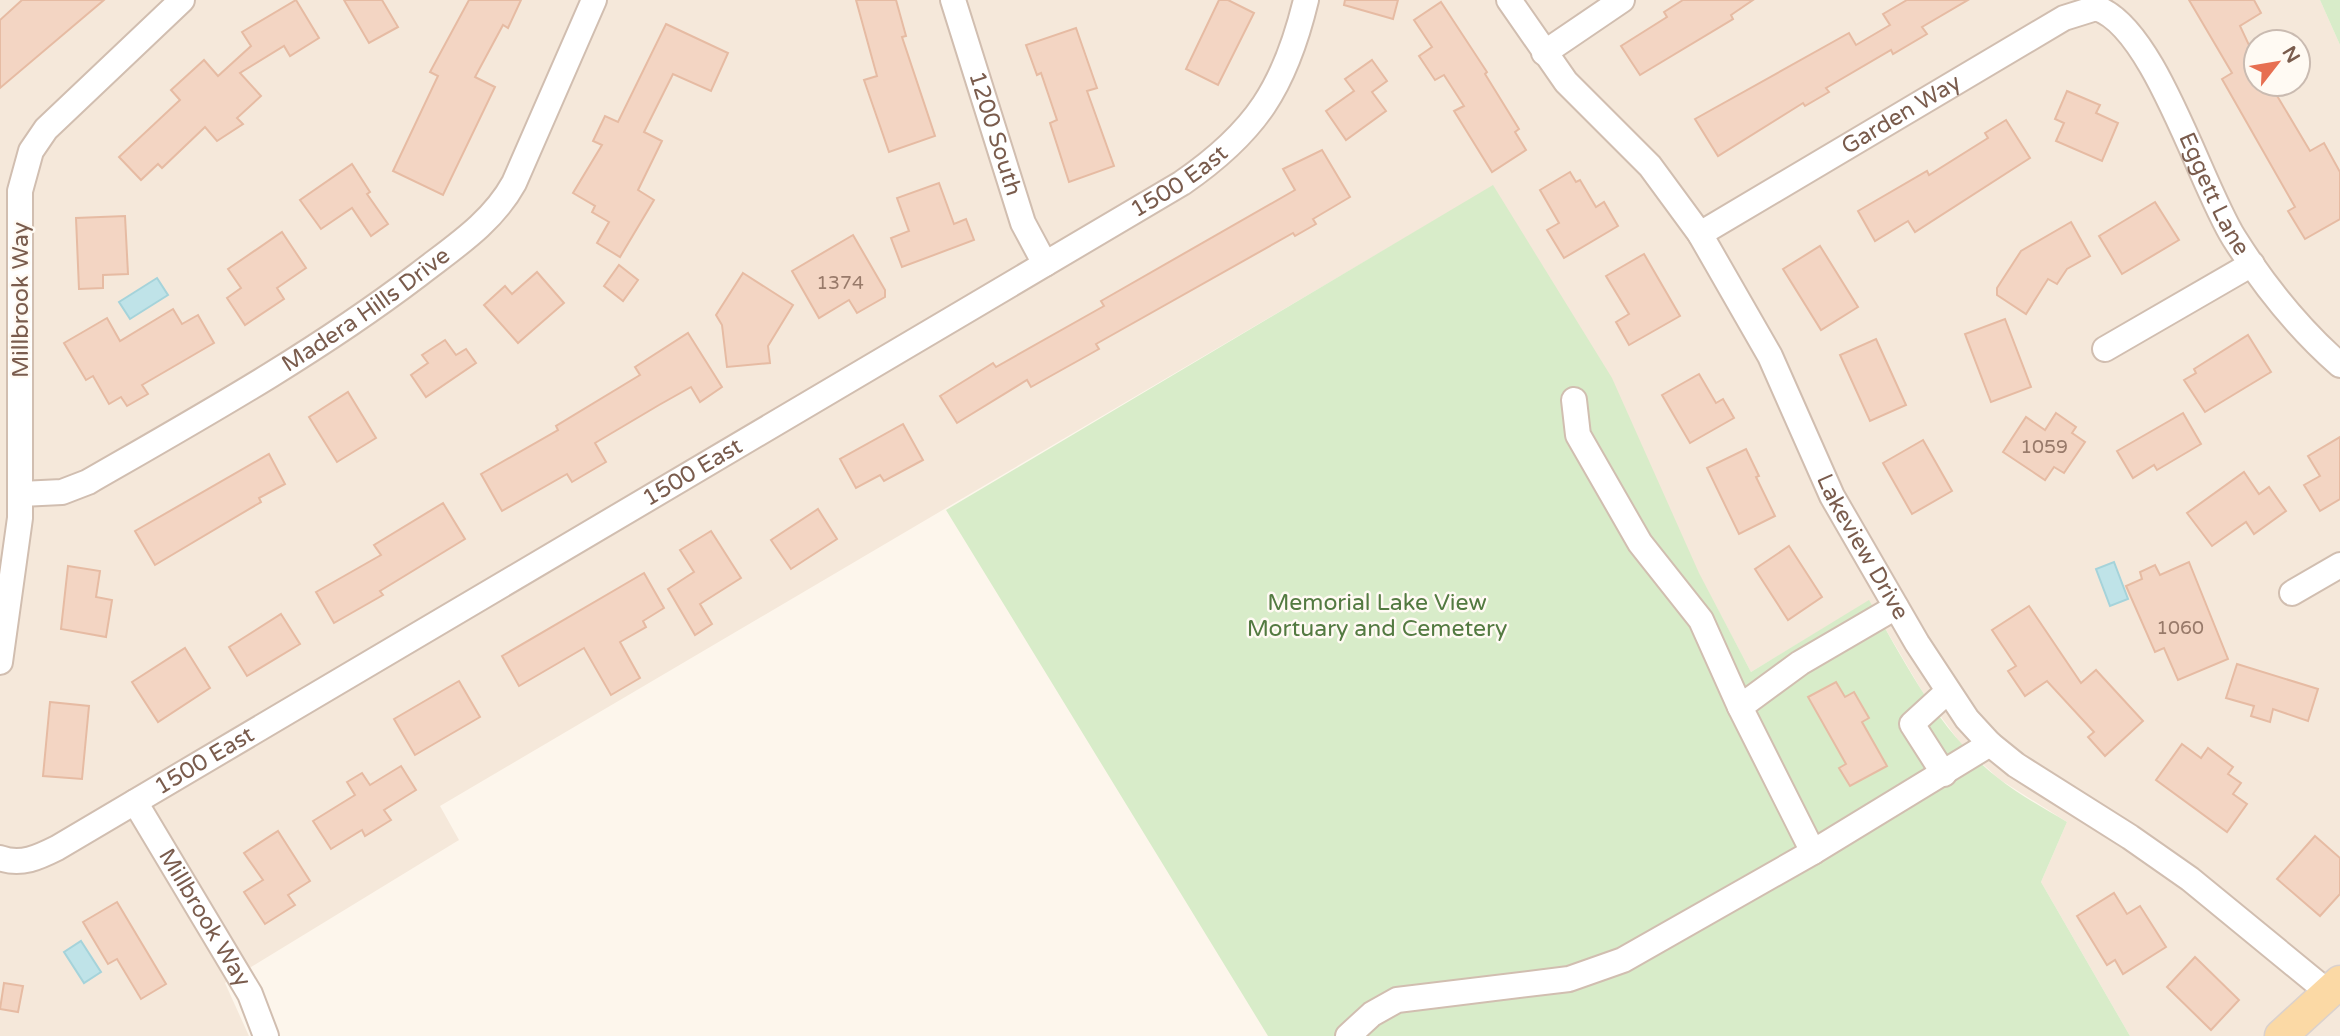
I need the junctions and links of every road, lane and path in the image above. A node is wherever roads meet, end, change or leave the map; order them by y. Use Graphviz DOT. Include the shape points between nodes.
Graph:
graph roads {
  1 [pos="182,0"];
  2 [pos="594,0"];
  3 [pos="953,0"];
  4 [pos="1306,0"];
  5 [pos="1509,0"];
  6 [pos="1622,0"];
  7 [pos="2106,12"];
  8 [pos="1544,53"];
  9 [pos="1700,234"];
  10 [pos="1045,264"];
  11 [pos="2252,264"];
  12 [pos="2105,349"];
  13 [pos="2340,365"];
  14 [pos="1574,400"];
  15 [pos="21,494"];
  16 [pos="2340,565"];
  17 [pos="2292,593"];
  18 [pos="1896,607"];
  19 [pos="0,662"];
  20 [pos="1947,692"];
  21 [pos="1740,707"];
  22 [pos="1990,744"];
  23 [pos="1944,774"];
  24 [pos="135,802"];
  25 [pos="1813,852"];
  26 [pos="0,858"];
  27 [pos="2334,987"];
  28 [pos="266,1036"];
  29 [pos="1348,1036"];
  30 [pos="2281,1036"];
  1 -- 15 [label="street, Millbrook Way" via="51,124 26,163 20,191"];
  2 -- 15 [label="street, Madera Hills Drive" via="514,183 481,226 331,339 214,409 75,489"];
  3 -- 10 [label="street, 1200 South" via="1023,223"];
  4 -- 10 [label="street, 1500 East" via="1280,79 1230,147 1182,183"];
  5 -- 8 [label="street, Lakeview Drive"];
  6 -- 8 [label="street"];
  7 -- 9 [label="street, Garden Way" via="2085,9 2064,18"];
  7 -- 11 [label="street, Eggett Lane" via="2123,24 2135,41 2174,109 2216,207"];
  8 -- 9 [label="street, Lakeview Drive" via="1566,82 1650,166"];
  9 -- 18 [label="street, Lakeview Drive" via="1770,356 1819,472"];
  10 -- 24 [label="street, 1500 East"];
  11 -- 12 [label="street"];
  11 -- 13 [label="street, Eggett Lane"];
  14 -- 21 [label="street" via="1578,435 1640,543 1701,620"];
  15 -- 19 [label="street, Millbrook Way"];
  16 -- 17 [label="street"];
  18 -- 20 [label="street, Lakeview Drive"];
  18 -- 21 [label="street" via="1800,663"];
  20 -- 22 [label="street, Lakeview Drive"];
  20 -- 23 [label="street" via="1912,724"];
  21 -- 25 [label="street"];
  22 -- 23 [label="street"];
  22 -- 27 [label="street, Lakeview Drive" via="2035,779 2179,871"];
  23 -- 25 [label="street"];
  24 -- 26 [label="street, 1500 East" via="35,858 10,862"];
  24 -- 28 [label="street, Millbrook Way" via="250,994"];
  25 -- 29 [label="street" via="1595,972 1397,1000 1361,1022"];
  27 -- 30 [label="main road"];
}
